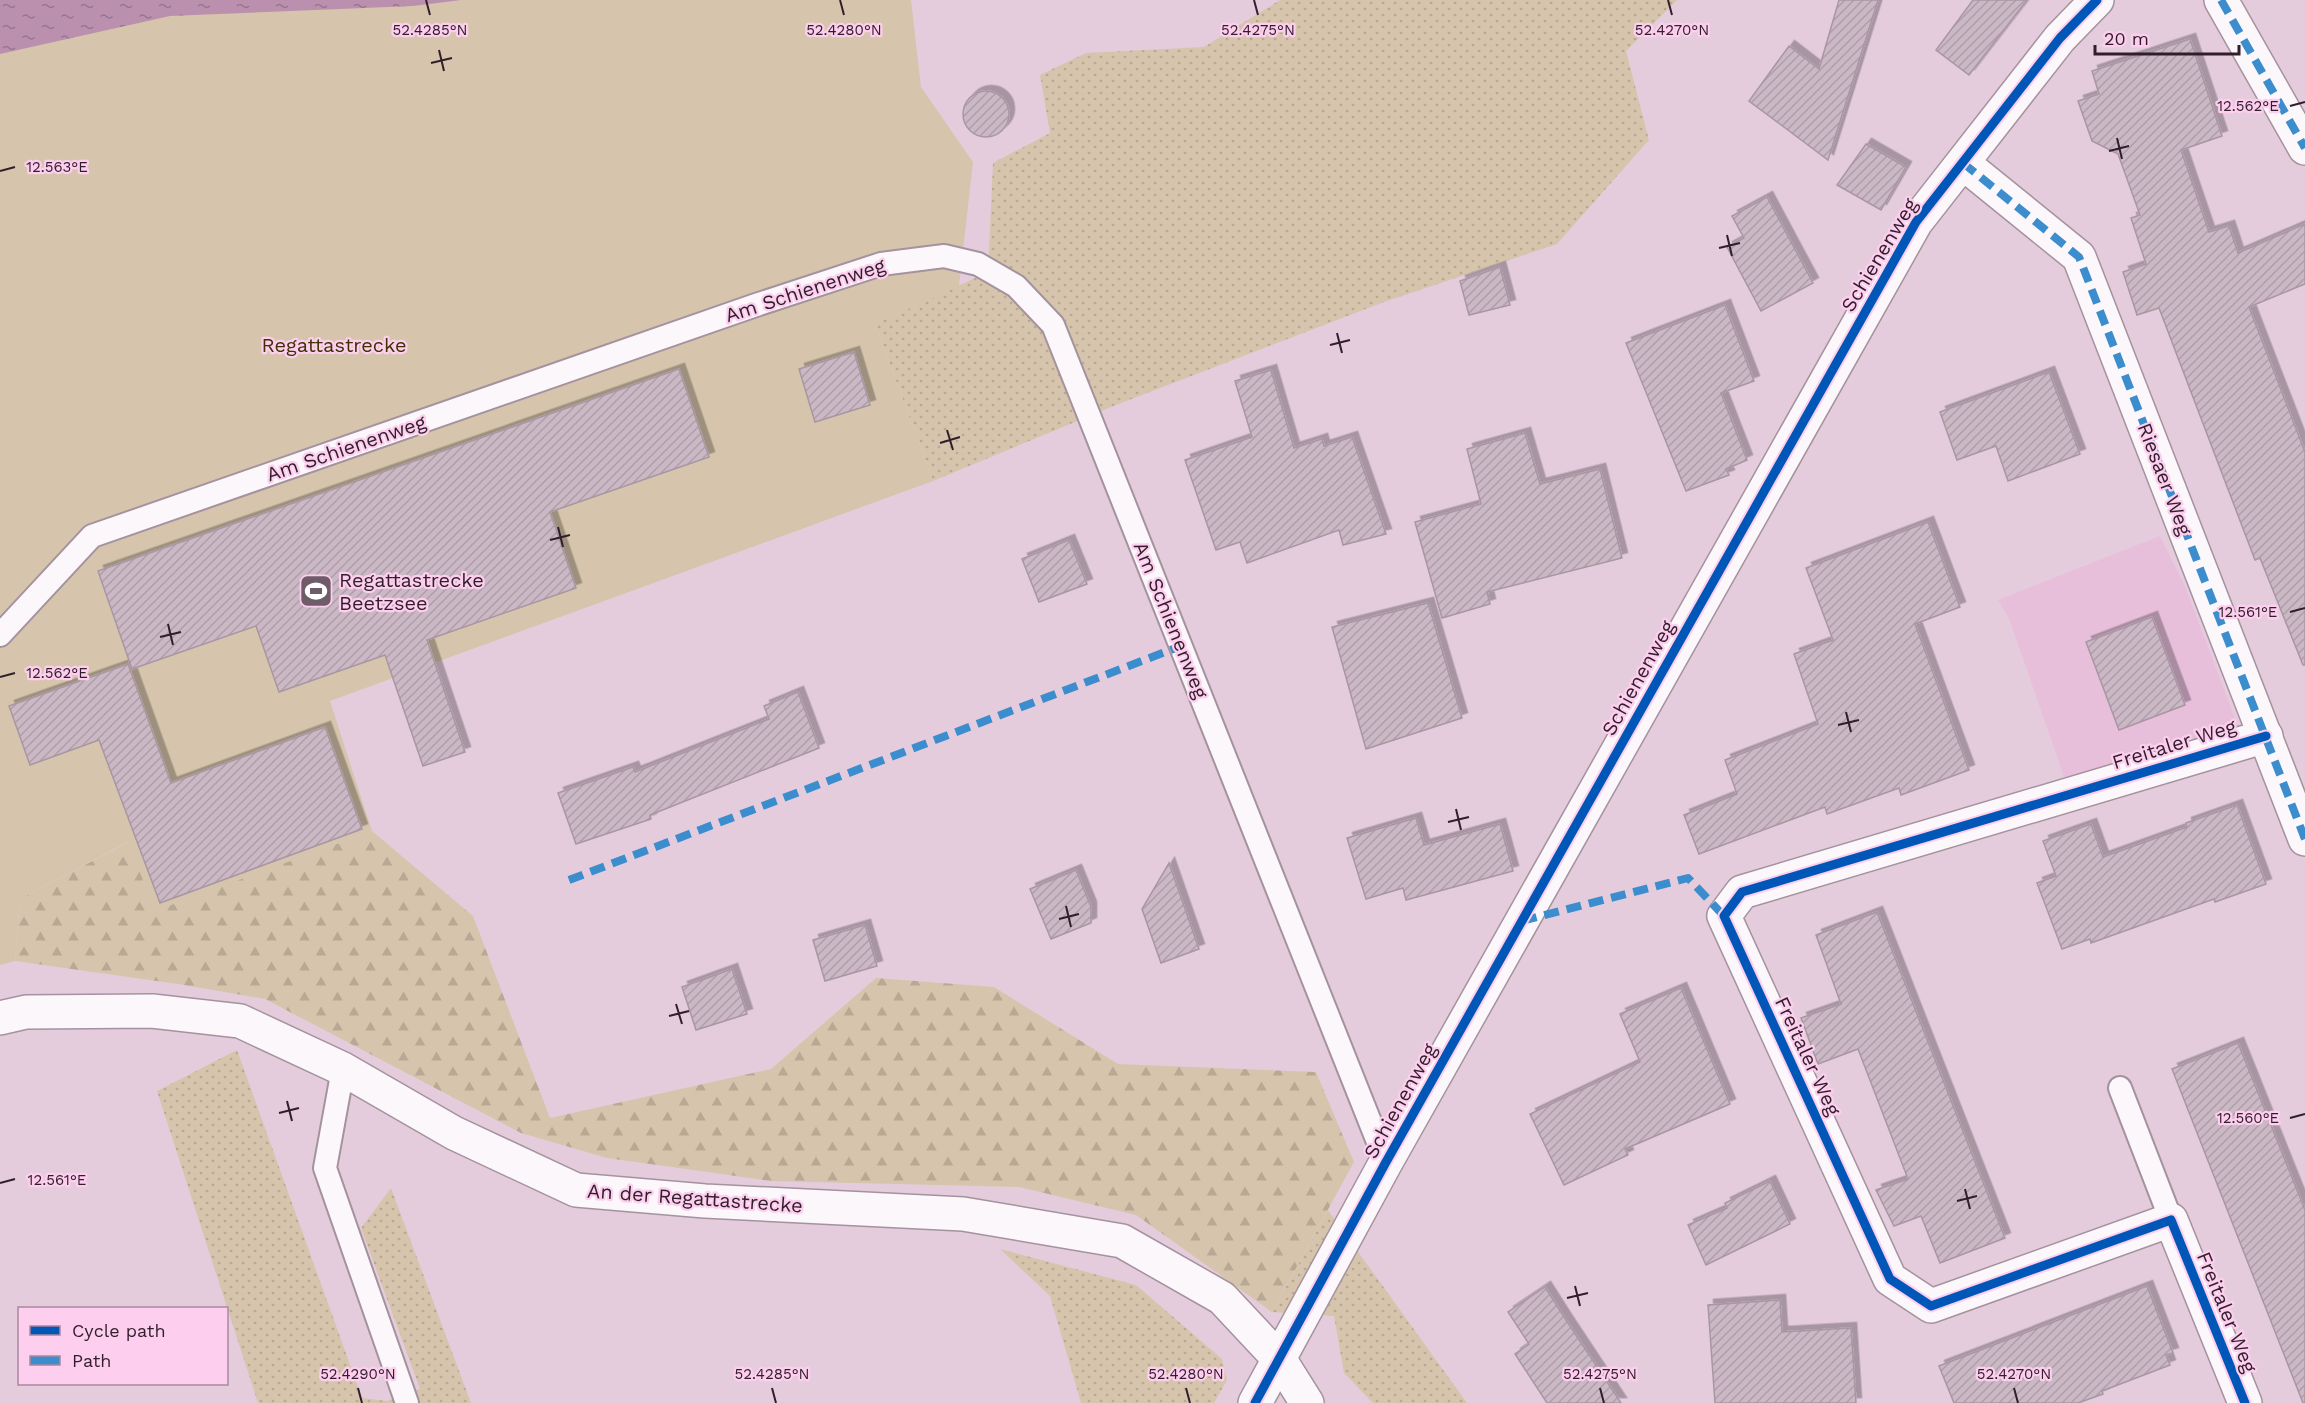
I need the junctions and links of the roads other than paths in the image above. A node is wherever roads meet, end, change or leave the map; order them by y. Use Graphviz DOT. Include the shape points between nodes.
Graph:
graph roads {
  1 [pos="2097,0"];
  2 [pos="2221,0"];
  3 [pos="2305,148"];
  4 [pos="1963,163"];
  5 [pos="0,635"];
  6 [pos="2266,736"];
  7 [pos="2305,839"];
  8 [pos="0,1018"];
  9 [pos="343,1069"];
  10 [pos="2120,1088"];
  11 [pos="1386,1162"];
  12 [pos="2171,1220"];
  13 [pos="1280,1360"];
  14 [pos="407,1403"];
  15 [pos="1255,1403"];
  16 [pos="1307,1403"];
  17 [pos="2245,1403"];
  1 -- 4 [label="street, Schienenweg" via="2060,38"];
  2 -- 3 [label="street"];
  4 -- 6 [label="street, Riesaer Weg" via="2079,257"];
  4 -- 11 [label="street, Schienenweg" via="1916,222"];
  5 -- 11 [label="lane, Am Schienenweg" via="92,536 881,264 944,256 978,264 1016,286 1053,325"];
  6 -- 7 [label="street, Riesaer Weg"];
  6 -- 12 [label="street, Freitaler Weg" via="1742,892 1724,916 1890,1279 1931,1306"];
  8 -- 9 [label="street, An der Regattastrecke" via="26,1012 153,1011 240,1021"];
  9 -- 13 [label="street, An der Regattastrecke" via="454,1132 576,1190 963,1214 1122,1241 1222,1298"];
  9 -- 14 [label="lane" via="325,1168"];
  10 -- 12 [label="lane"];
  11 -- 13 [label="street, Schienenweg"];
  12 -- 17 [label="street, Freitaler Weg"];
  13 -- 15 [label="street, Schienenweg"];
  13 -- 16 [label="street, An der Regattastrecke"];
}
